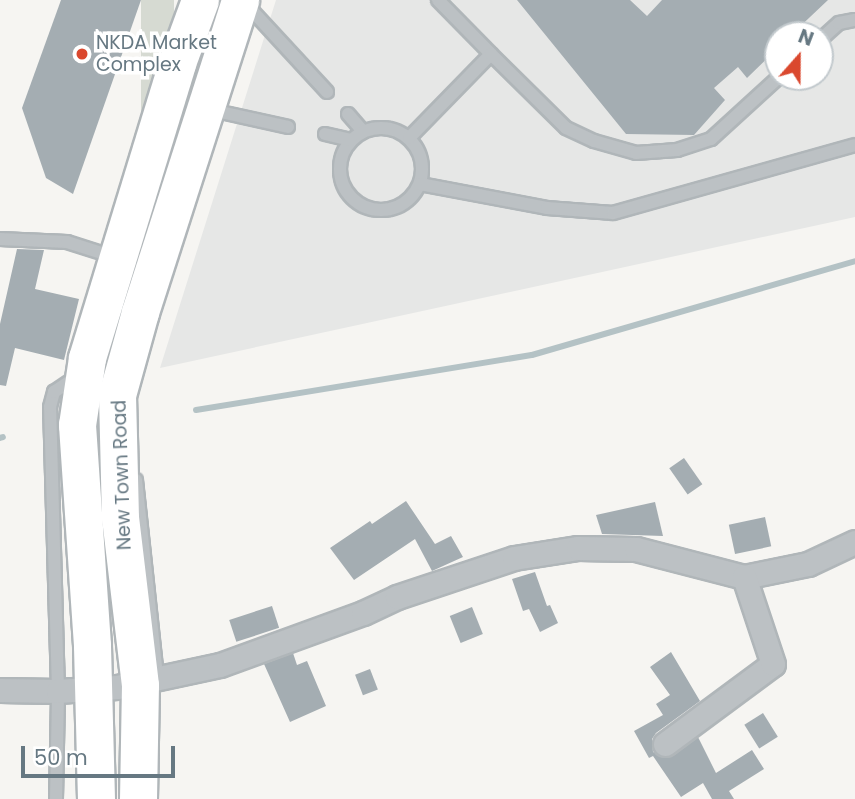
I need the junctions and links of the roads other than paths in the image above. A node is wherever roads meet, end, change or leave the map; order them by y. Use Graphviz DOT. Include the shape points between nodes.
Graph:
graph roads {
  1 [pos="200,0"];
  2 [pos="242,0"];
  3 [pos="438,0"];
  4 [pos="855,20"];
  5 [pos="834,27"];
  6 [pos="491,54"];
  7 [pos="764,91"];
  8 [pos="327,92"];
  9 [pos="205,108"];
  10 [pos="348,114"];
  11 [pos="288,127"];
  12 [pos="363,131"];
  13 [pos="326,134"];
  14 [pos="410,138"];
  15 [pos="350,140"];
  16 [pos="855,145"];
  17 [pos="420,184"];
  18 [pos="0,239"];
  19 [pos="118,258"];
  20 [pos="109,378"];
  21 [pos="136,470"];
  22 [pos="855,542"];
  23 [pos="744,577"];
  24 [pos="149,682"];
  25 [pos="0,690"];
  26 [pos="76,690"];
  27 [pos="665,744"];
  28 [pos="56,799"];
  29 [pos="96,799"];
  30 [pos="138,799"];
  1 -- 19 [label="main road"];
  2 -- 8 [label="lane"];
  2 -- 9 [label="main road, New Town Road"];
  3 -- 6 [label="lane"];
  4 -- 5 [label="lane"];
  6 -- 7 [label="lane" via="566,128 636,153 677,150 711,139"];
  6 -- 14 [label="lane"];
  9 -- 11 [label="lane"];
  9 -- 20 [label="main road, New Town Road"];
  10 -- 12 [label="lane"];
  12 -- 14 [label="lane" via="379,127"];
  12 -- 15 [label="lane"];
  13 -- 15 [label="lane"];
  14 -- 17 [label="lane" via="421,160"];
  15 -- 17 [label="lane" via="338,170 342,186 359,204 382,211 398,207"];
  16 -- 17 [label="lane" via="613,213 547,208"];
  18 -- 19 [label="lane" via="67,242"];
  19 -- 20 [label="main road"];
  20 -- 24 [label="main road, New Town Road" via="117,395 120,519"];
  20 -- 26 [label="main road" via="77,425 92,645"];
  20 -- 26 [label="lane" via="64,383 54,392 50,407"];
  21 -- 24 [label="lane"];
  22 -- 23 [label="street" via="808,564"];
  23 -- 24 [label="street" via="636,549 578,548 514,558 220,665"];
  23 -- 27 [label="street" via="773,664"];
  24 -- 26 [label="street"];
  24 -- 30 [label="main road, New Town Road"];
  25 -- 26 [label="street"];
  26 -- 28 [label="lane"];
  26 -- 29 [label="main road"];
}
